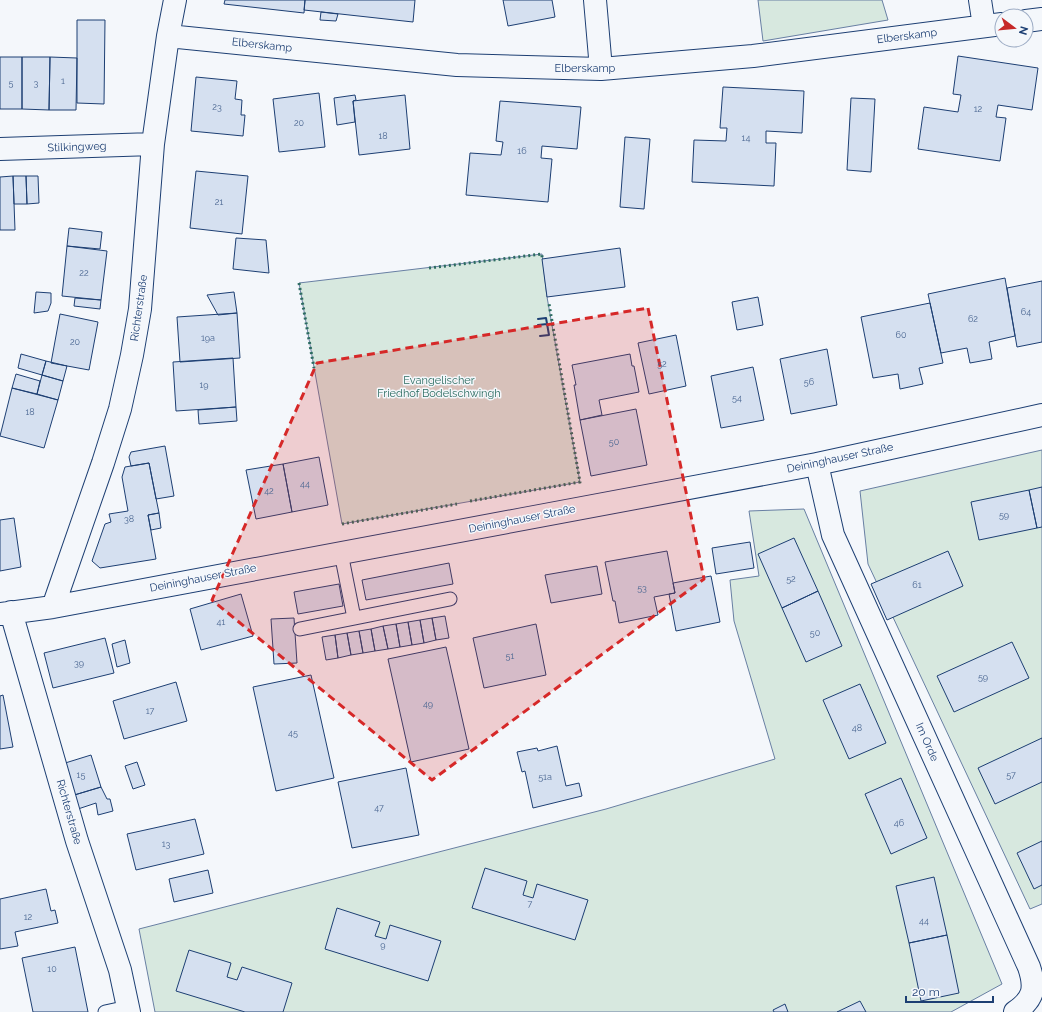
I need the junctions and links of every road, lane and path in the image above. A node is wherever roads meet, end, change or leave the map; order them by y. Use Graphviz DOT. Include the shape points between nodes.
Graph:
graph roads {
  1 [pos="175,0"];
  2 [pos="595,0"];
  3 [pos="980,0"];
  4 [pos="993,25"];
  5 [pos="168,36"];
  6 [pos="601,69"];
  7 [pos="154,144"];
  8 [pos="0,149"];
  9 [pos="1042,415"];
  10 [pos="817,464"];
  11 [pos="341,552"];
  12 [pos="450,599"];
  13 [pos="53,606"];
  14 [pos="5,613"];
  15 [pos="354,618"];
  16 [pos="300,629"];
  17 [pos="129,1010"];
  18 [pos="105,1012"];
  19 [pos="1015,1012"];
  1 -- 5 [label="street, Richterstraße"];
  2 -- 6 [label="street"];
  3 -- 4 [label="street"];
  4 -- 6 [label="street, Elberskamp" via="753,56"];
  5 -- 6 [label="street, Elberskamp" via="457,65"];
  5 -- 7 [label="street, Richterstraße"];
  7 -- 8 [label="street, Stilkingweg"];
  7 -- 13 [label="street, Richterstraße" via="140,309 132,355 118,416"];
  9 -- 10 [label="street, Deininghauser Straße"];
  10 -- 11 [label="street, Deininghauser Straße"];
  10 -- 19 [label="street, Im Orde" via="833,535 1029,967 1033,981 1030,998"];
  11 -- 13 [label="street, Deininghauser Straße"];
  11 -- 15 [label="lane"];
  12 -- 15 [label="lane"];
  13 -- 14 [label="street, Deininghauser Straße"];
  14 -- 17 [label="street, Richterstraße" via="120,970"];
  15 -- 16 [label="lane"];
  17 -- 18 [label="lane"];
}
